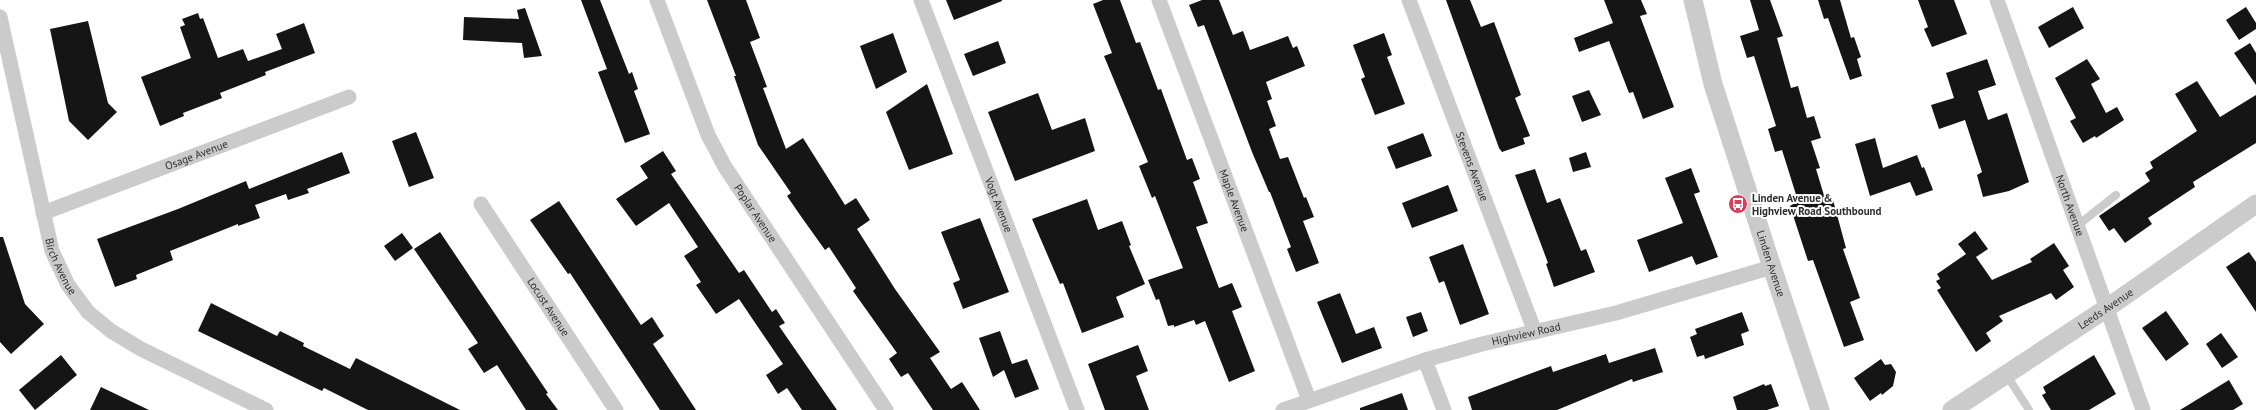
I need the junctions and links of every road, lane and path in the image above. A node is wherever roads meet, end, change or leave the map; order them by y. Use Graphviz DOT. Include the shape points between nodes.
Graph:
graph roads {
  1 [pos="657,0"];
  2 [pos="920,0"];
  3 [pos="1159,0"];
  4 [pos="1409,0"];
  5 [pos="1693,0"];
  6 [pos="1997,0"];
  7 [pos="0,17"];
  8 [pos="350,97"];
  9 [pos="2116,196"];
  10 [pos="481,204"];
  11 [pos="2256,204"];
  12 [pos="43,213"];
  13 [pos="2078,225"];
  14 [pos="1772,267"];
  15 [pos="2107,308"];
  16 [pos="1536,332"];
  17 [pos="1425,360"];
  18 [pos="2006,374"];
  19 [pos="1309,400"];
  20 [pos="266,410"];
  21 [pos="616,410"];
  22 [pos="886,410"];
  23 [pos="1078,410"];
  24 [pos="1284,410"];
  25 [pos="1444,410"];
  26 [pos="1820,410"];
  27 [pos="1952,410"];
  28 [pos="2030,410"];
  29 [pos="2143,410"];
  1 -- 22 [label="street, Poplar Avenue" via="708,135 725,168"];
  2 -- 23 [label="street, Vogt Avenue"];
  3 -- 19 [label="street, Maple Avenue"];
  4 -- 16 [label="street, Stevens Avenue"];
  5 -- 14 [label="street, Linden Avenue" via="1714,84"];
  6 -- 13 [label="street, North Avenue"];
  7 -- 12 [label="street, Birch Avenue"];
  8 -- 12 [label="street, Osage Avenue"];
  9 -- 13 [label="lane"];
  10 -- 21 [label="street, Locust Avenue"];
  11 -- 15 [label="street, Leeds Avenue"];
  12 -- 20 [label="street, Birch Avenue" via="52,251 68,285 88,312 111,331 141,349"];
  13 -- 15 [label="street, North Avenue"];
  14 -- 16 [label="street, Highview Road" via="1616,313"];
  14 -- 26 [label="street, Linden Avenue"];
  15 -- 18 [label="street, Leeds Avenue"];
  15 -- 29 [label="street, North Avenue"];
  16 -- 17 [label="street, Highview Road"];
  17 -- 19 [label="street, Highview Road"];
  17 -- 25 [label="street"];
  18 -- 27 [label="street, Leeds Avenue"];
  18 -- 28 [label="lane"];
  19 -- 24 [label="street, Highview Road"];
}
